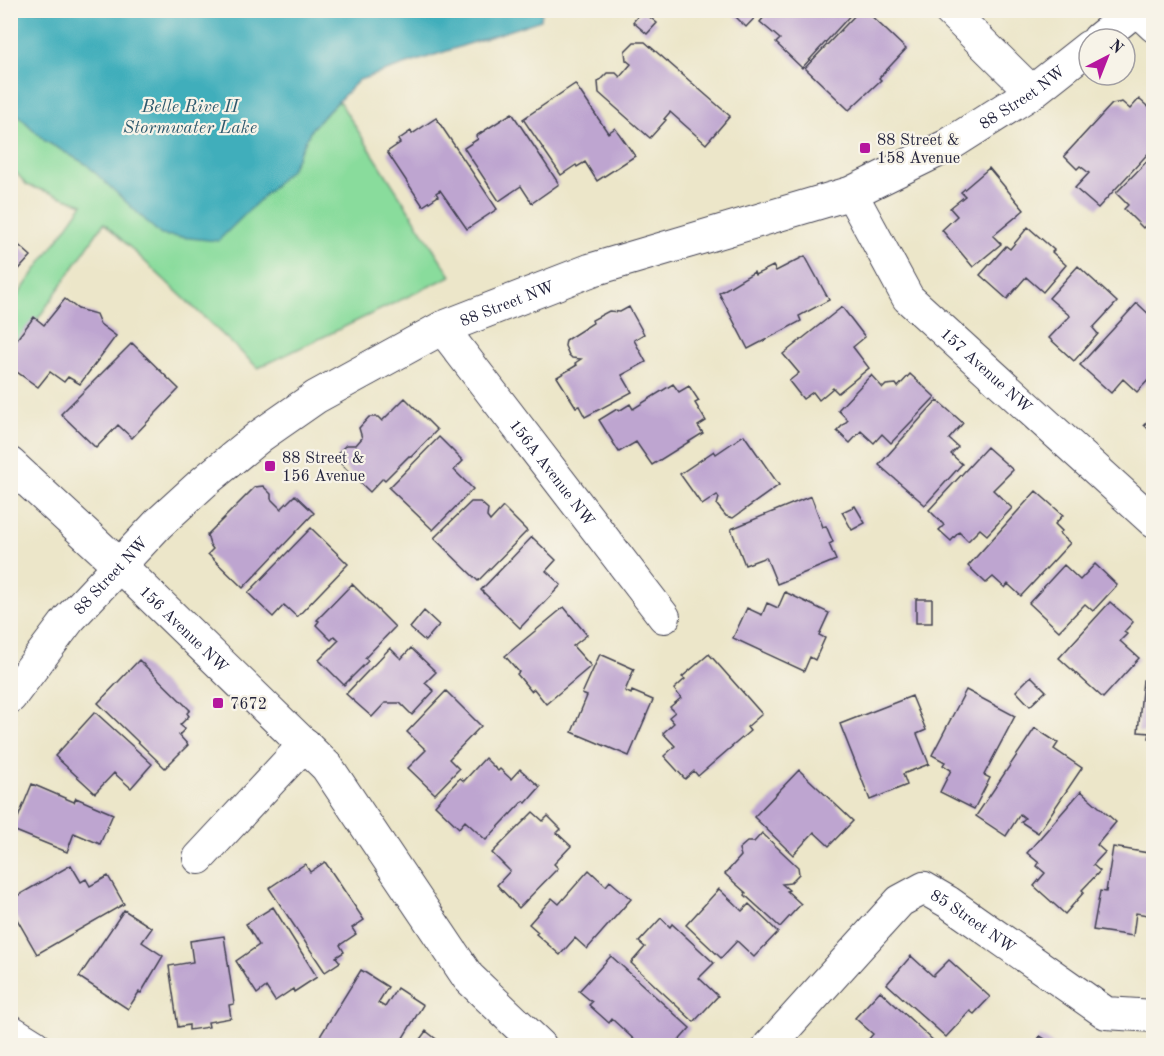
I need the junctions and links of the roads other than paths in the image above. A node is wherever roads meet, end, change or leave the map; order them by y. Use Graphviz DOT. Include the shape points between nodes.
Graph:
graph roads {
  1 [pos="949,10"];
  2 [pos="1136,10"];
  3 [pos="1154,26"];
  4 [pos="1114,27"];
  5 [pos="1077,56"];
  6 [pos="1032,92"];
  7 [pos="851,193"];
  8 [pos="442,328"];
  9 [pos="10,464"];
  10 [pos="1154,522"];
  11 [pos="119,565"];
  12 [pos="664,617"];
  13 [pos="10,697"];
  14 [pos="305,744"];
  15 [pos="199,858"];
  16 [pos="1154,1016"];
  17 [pos="10,1031"];
  18 [pos="34,1046"];
  19 [pos="540,1046"];
  20 [pos="769,1046"];
  1 -- 6 [label="street"];
  2 -- 3 [label="street"];
  2 -- 4 [label="street"];
  5 -- 6 [label="street, 88 Street NW"];
  6 -- 7 [label="street, 88 Street NW" via="947,146"];
  7 -- 8 [label="street, 88 Street NW" via="591,270"];
  7 -- 10 [label="street, 157 Avenue NW" via="908,298"];
  8 -- 11 [label="street, 88 Street NW" via="316,397 260,436 159,523"];
  8 -- 12 [label="street, 156A Avenue NW"];
  9 -- 11 [label="street, 156 Avenue NW"];
  11 -- 13 [label="street, 88 Street NW" via="69,619"];
  11 -- 14 [label="street, 156 Avenue NW"];
  14 -- 15 [label="street"];
  14 -- 19 [label="street, 156 Avenue NW" via="327,767 468,977"];
  16 -- 20 [label="street, 85 Street NW" via="1106,1013 924,888 900,901"];
  17 -- 18 [label="street"];
}
